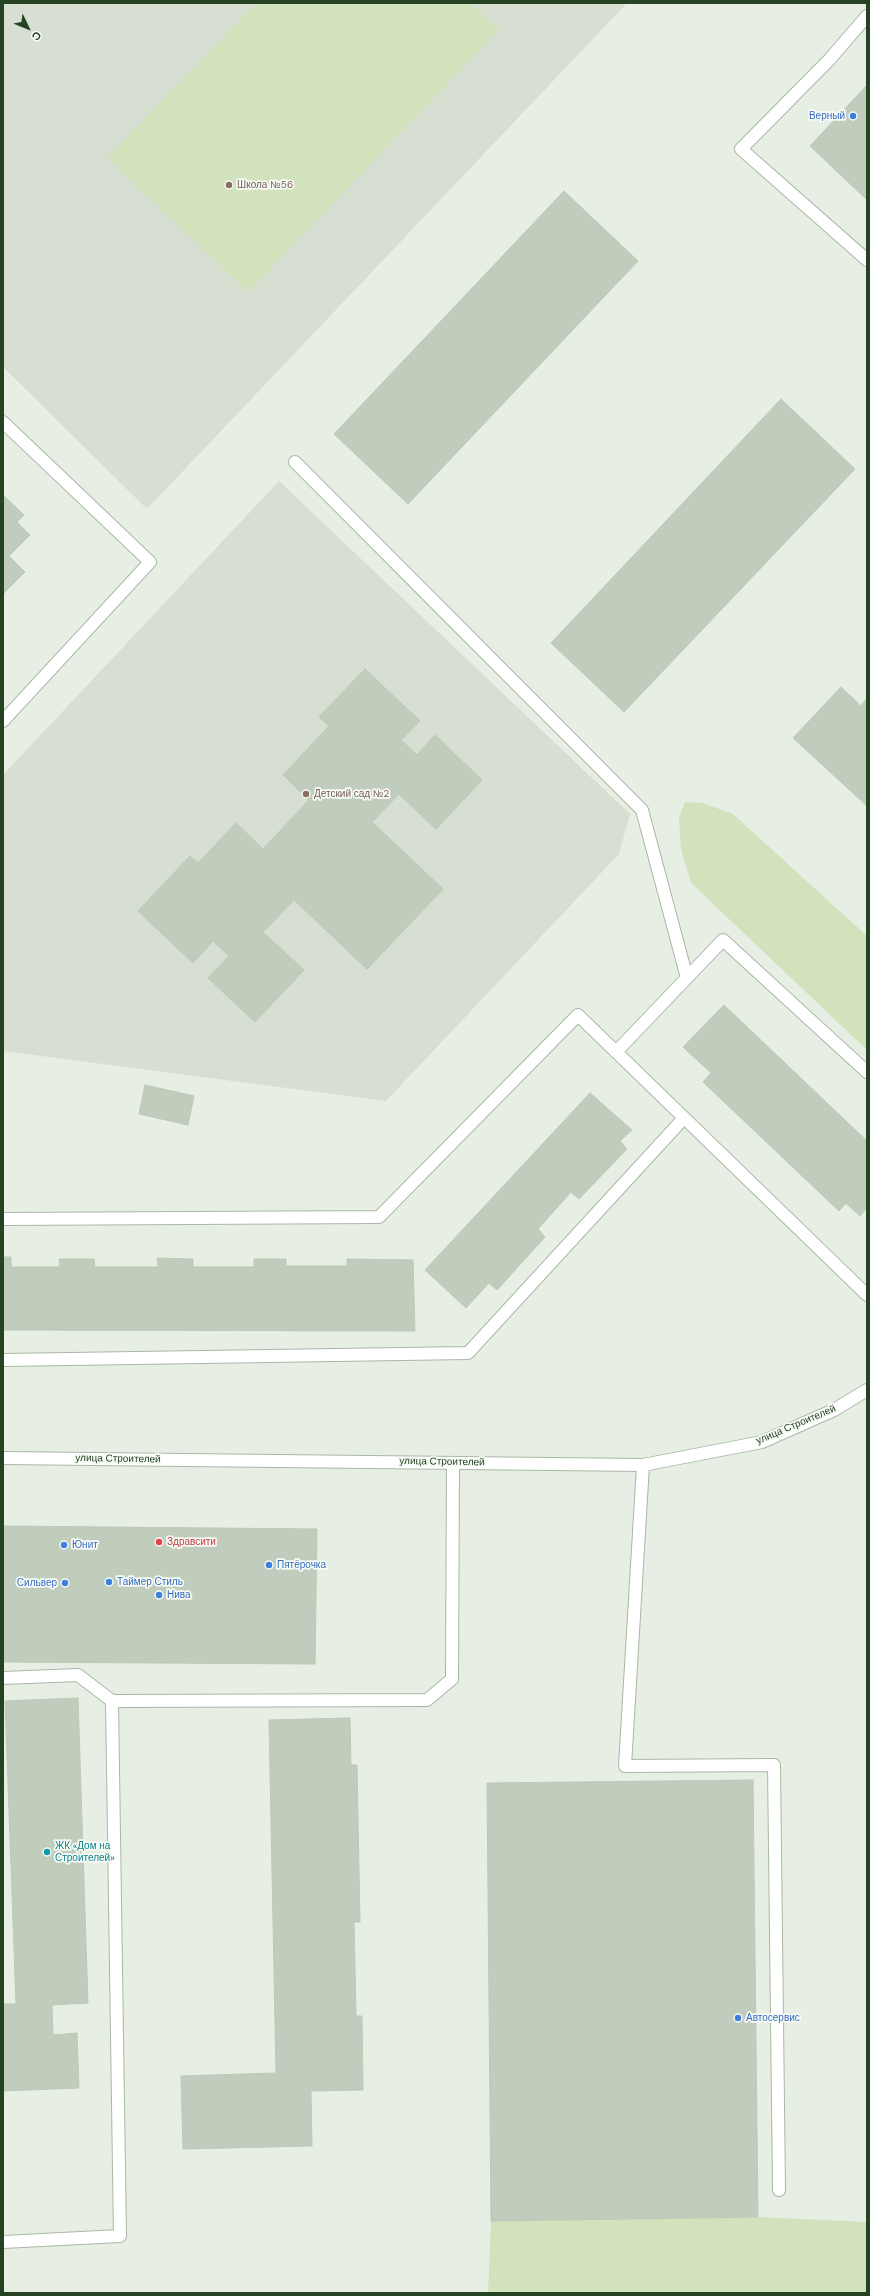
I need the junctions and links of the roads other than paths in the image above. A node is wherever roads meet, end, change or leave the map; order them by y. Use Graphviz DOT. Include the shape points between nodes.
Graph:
graph roads {
  1 [pos="867,16"];
  2 [pos="867,260"];
  3 [pos="3,422"];
  4 [pos="295,462"];
  5 [pos="3,721"];
  6 [pos="687,978"];
  7 [pos="616,1052"];
  8 [pos="867,1072"];
  9 [pos="684,1118"];
  10 [pos="3,1219"];
  11 [pos="867,1295"];
  12 [pos="3,1360"];
  13 [pos="867,1390"];
  14 [pos="3,1458"];
  15 [pos="453,1463"];
  16 [pos="642,1465"];
  17 [pos="3,1678"];
  18 [pos="112,1701"];
  19 [pos="778,2190"];
  20 [pos="3,2242"];
  1 -- 2 [label="street" via="829,60 741,149"];
  3 -- 5 [label="street" via="150,562"];
  4 -- 6 [label="street" via="642,810"];
  6 -- 7 [label="street"];
  6 -- 8 [label="street" via="723,940"];
  7 -- 9 [label="street"];
  7 -- 10 [label="street" via="578,1016 379,1217"];
  9 -- 11 [label="street"];
  9 -- 12 [label="street" via="468,1353"];
  13 -- 16 [label="street, улица Строителей" via="834,1410 762,1442"];
  14 -- 15 [label="street, улица Строителей"];
  15 -- 16 [label="street, улица Строителей"];
  15 -- 18 [label="street" via="452,1679 427,1700"];
  16 -- 19 [label="street" via="625,1766 774,1765"];
  17 -- 18 [label="street" via="78,1675"];
  18 -- 20 [label="street" via="120,2236"];
}
